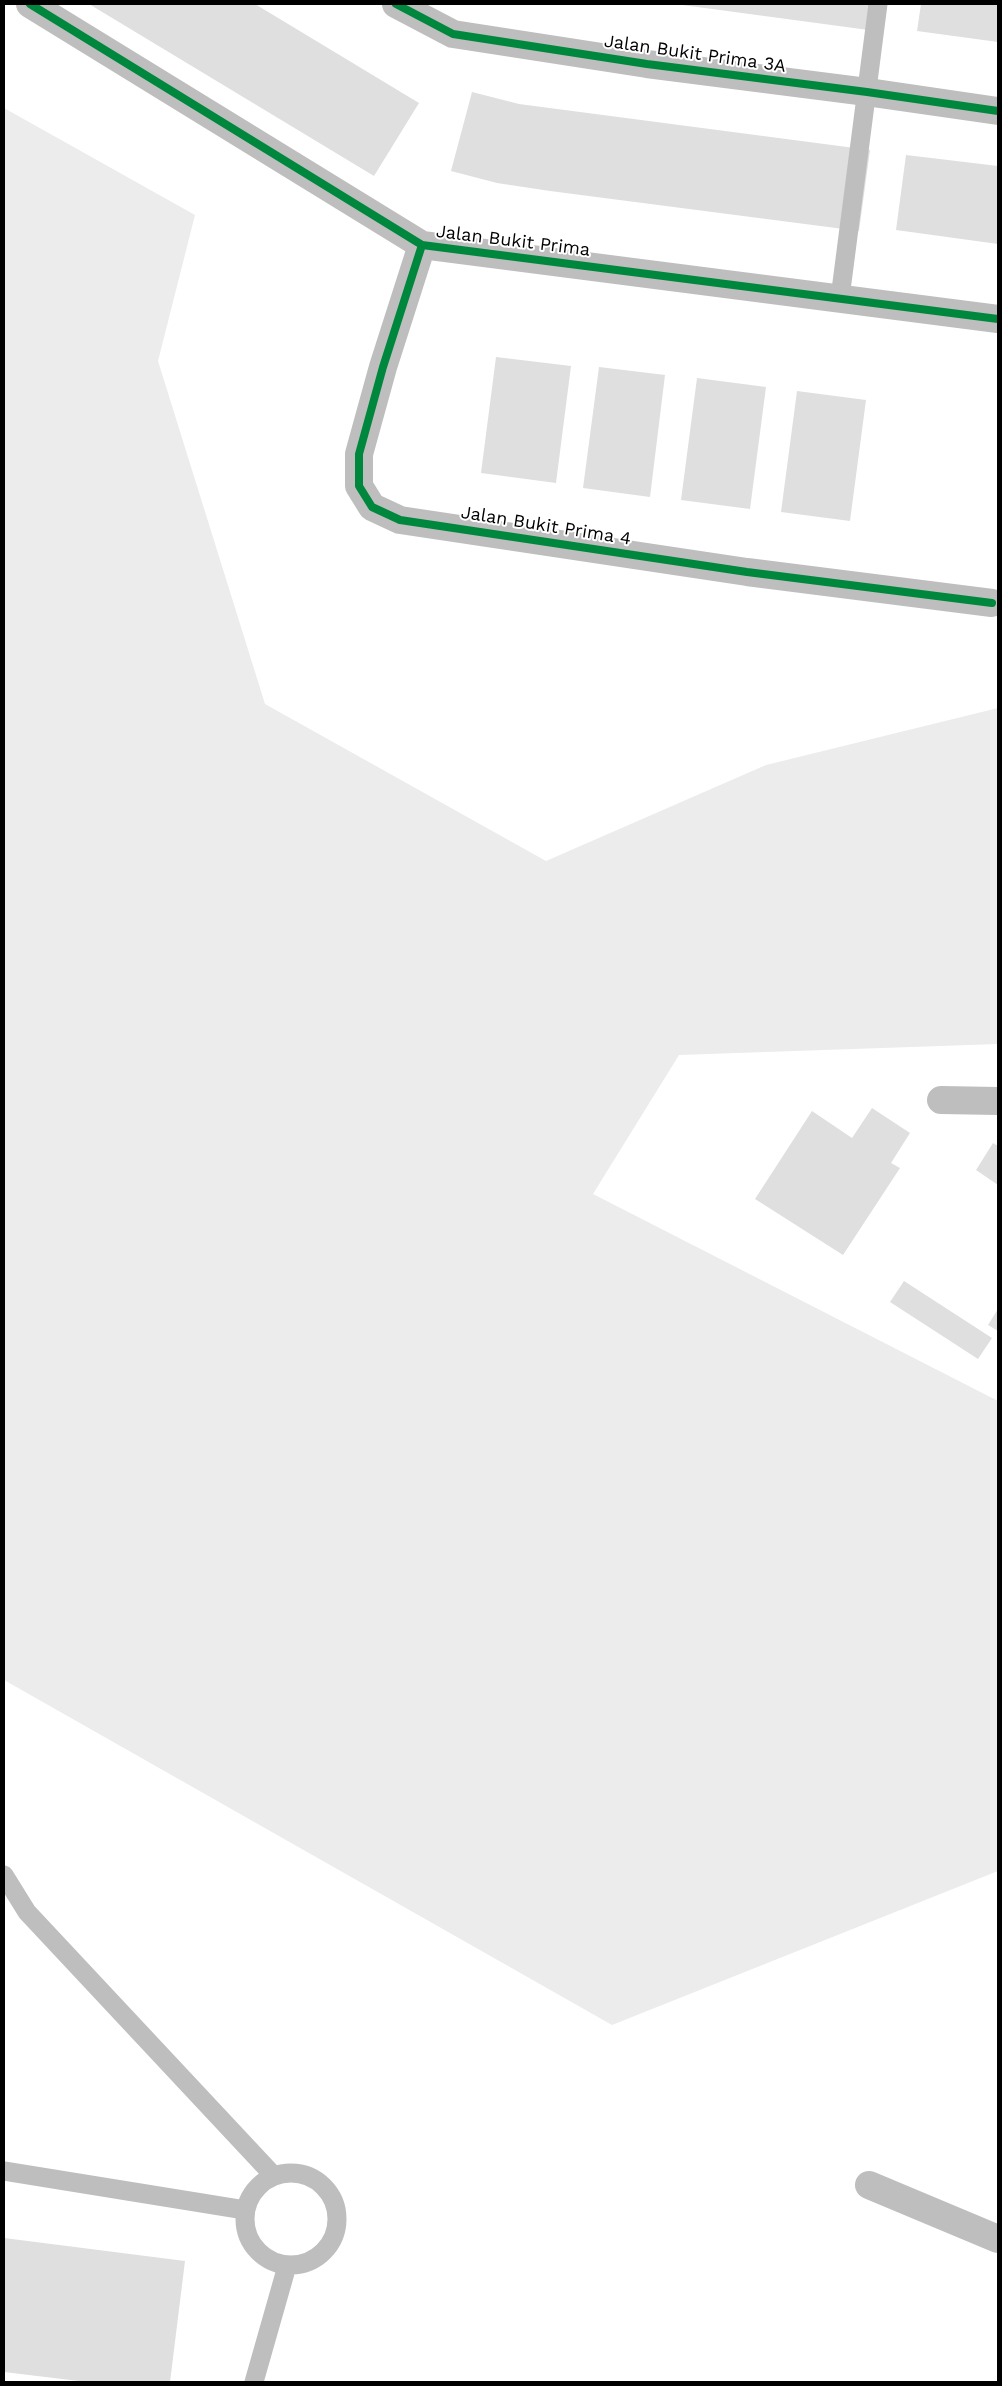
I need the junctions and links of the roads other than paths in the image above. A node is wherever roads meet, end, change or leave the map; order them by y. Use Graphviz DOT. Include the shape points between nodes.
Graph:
graph roads {
  1 [pos="30,4"];
  2 [pos="396,4"];
  3 [pos="878,4"];
  4 [pos="867,92"];
  5 [pos="998,111"];
  6 [pos="422,244"];
  7 [pos="840,298"];
  8 [pos="998,319"];
  9 [pos="992,603"];
  10 [pos="941,1100"];
  11 [pos="998,1100"];
  12 [pos="4,1875"];
  13 [pos="4,1901"];
  14 [pos="28,1912"];
  15 [pos="4,2171"];
  16 [pos="274,2176"];
  17 [pos="870,2185"];
  18 [pos="245,2210"];
  19 [pos="998,2238"];
  20 [pos="287,2266"];
  21 [pos="254,2382"];
  1 -- 6 [label="street, Jalan Bukit Prima"];
  2 -- 4 [label="street, Jalan Bukit Prima 3A" via="453,34 647,64"];
  3 -- 4 [label="lane"];
  4 -- 5 [label="street, Jalan Bukit Prima 3A"];
  4 -- 7 [label="lane"];
  6 -- 7 [label="street, Jalan Bukit Prima"];
  6 -- 9 [label="street, Jalan Bukit Prima 4" via="359,454 359,486 372,507 400,520 747,572"];
  7 -- 8 [label="street, Jalan Bukit Prima"];
  10 -- 11 [label="street"];
  12 -- 14 [label="lane"];
  13 -- 14 [label="lane"];
  14 -- 16 [label="lane"];
  15 -- 18 [label="lane"];
  16 -- 18 [label="lane" via="260,2184"];
  16 -- 20 [label="lane" via="292,2173 310,2177 325,2188 335,2203 337,2222 333,2239 322,2254 305,2263"];
  17 -- 19 [label="street"];
  18 -- 20 [label="lane" via="244,2226 249,2240 259,2253"];
  20 -- 21 [label="lane"];
}
